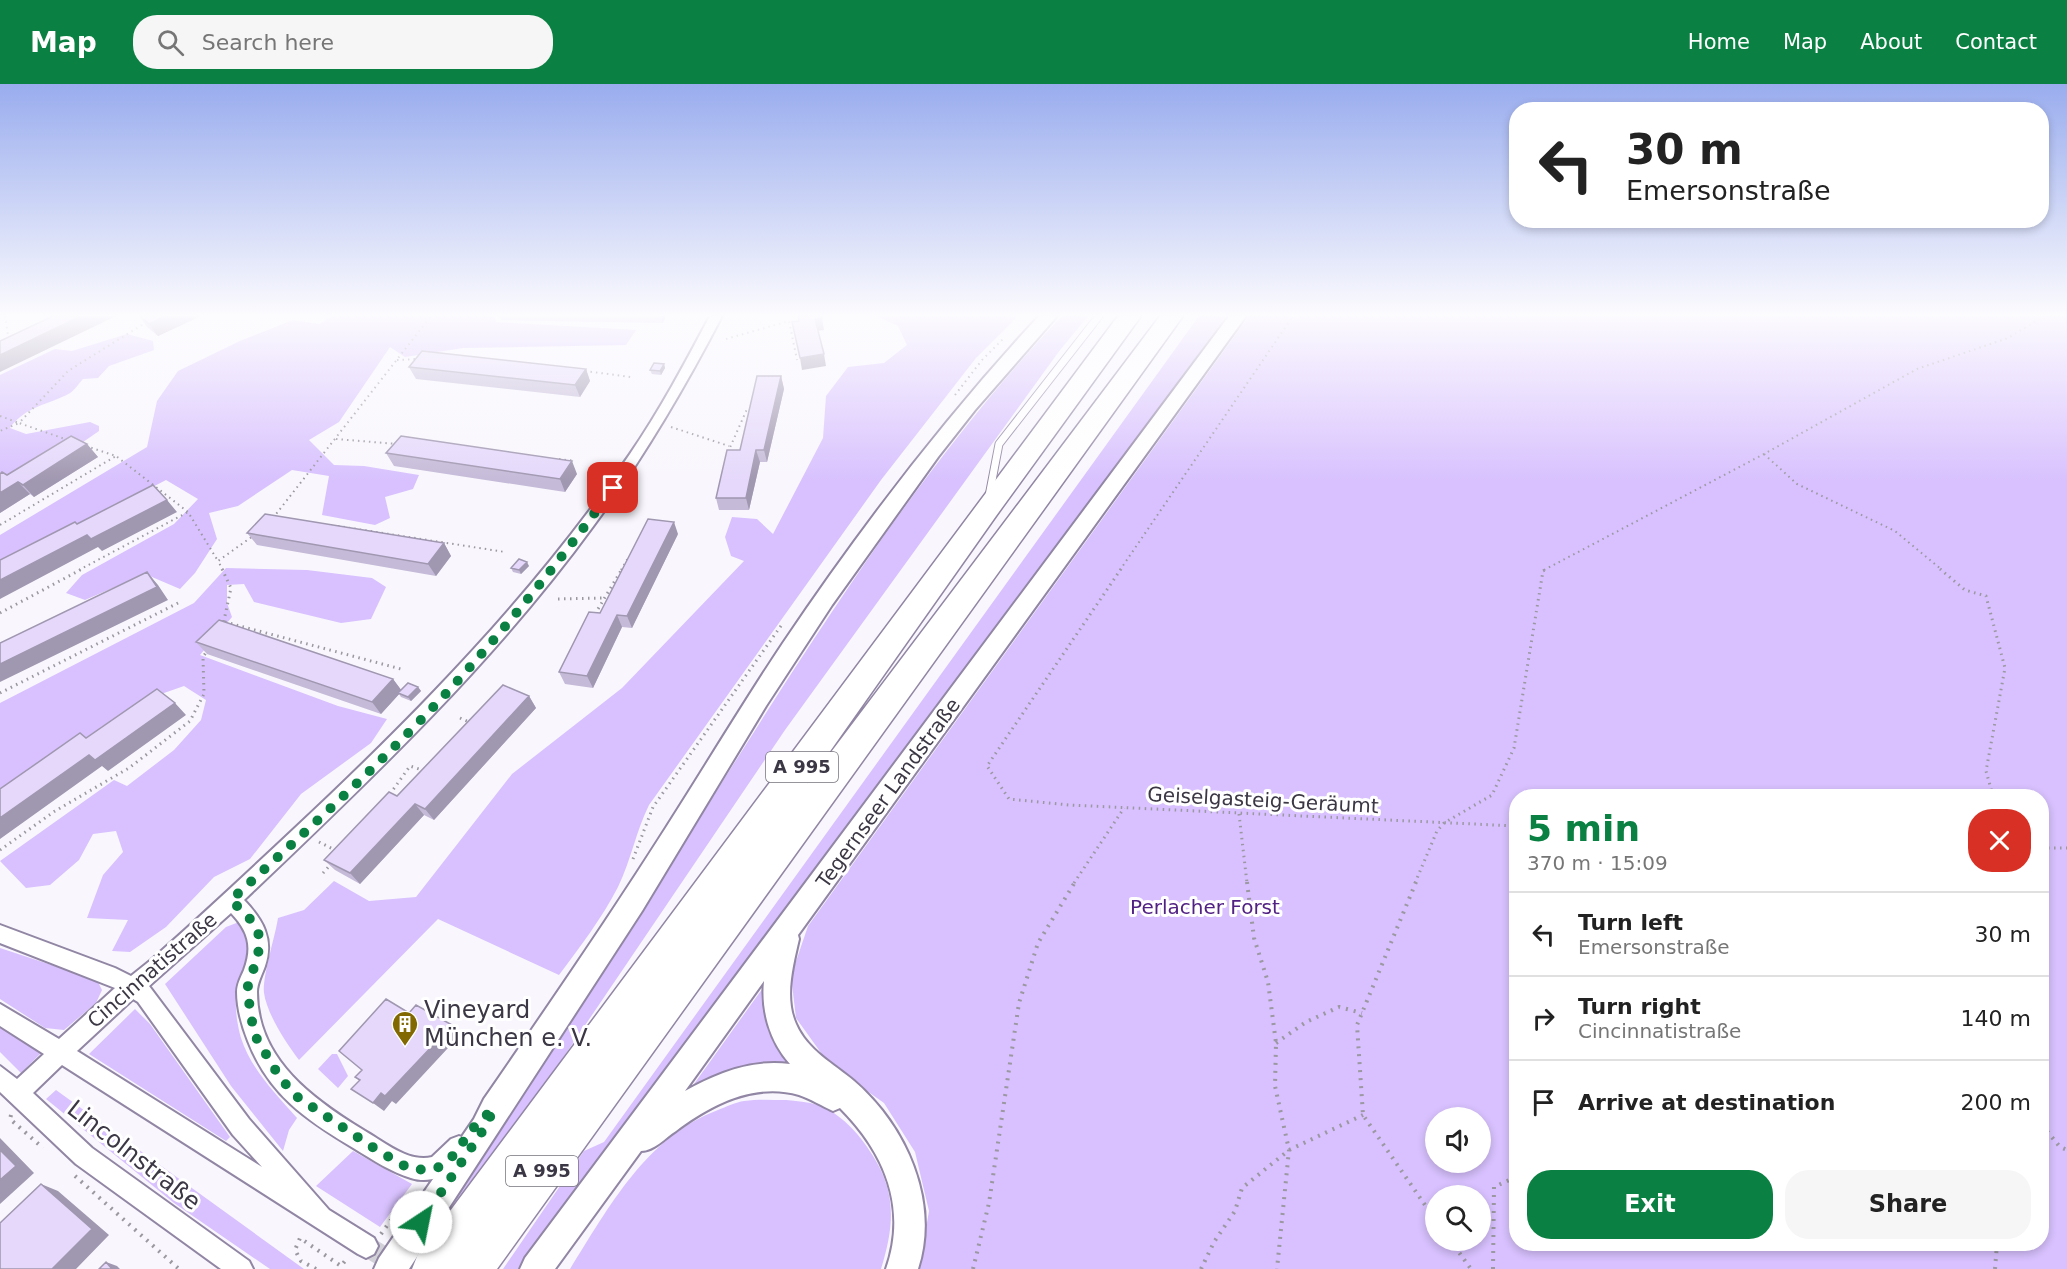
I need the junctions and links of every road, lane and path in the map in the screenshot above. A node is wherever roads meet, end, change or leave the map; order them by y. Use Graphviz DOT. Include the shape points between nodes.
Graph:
graph roads {
  1 [pos="68,371"];
  2 [pos="387,371"];
  3 [pos="583,371"];
  4 [pos="687,371"];
  5 [pos="999,371"];
  6 [pos="1056,371"];
  7 [pos="1089,371"];
  8 [pos="1131,371"];
  9 [pos="1197,371"];
  10 [pos="1255,371"];
  11 [pos="1913,371"];
  12 [pos="631,377"];
  13 [pos="747,409"];
  14 [pos="0,416"];
  15 [pos="19,423"];
  16 [pos="667,426"];
  17 [pos="0,431"];
  18 [pos="336,439"];
  19 [pos="73,441"];
  20 [pos="83,445"];
  21 [pos="400,445"];
  22 [pos="729,446"];
  23 [pos="1764,454"];
  24 [pos="727,455"];
  25 [pos="116,456"];
  26 [pos="552,459"];
  27 [pos="575,461"];
  28 [pos="987,509"];
  29 [pos="189,512"];
  30 [pos="273,518"];
  31 [pos="285,519"];
  32 [pos="267,524"];
  33 [pos="0,525"];
  34 [pos="331,525"];
  35 [pos="260,530"];
  36 [pos="506,552"];
  37 [pos="628,558"];
  38 [pos="218,561"];
  39 [pos="604,598"];
  40 [pos="558,599"];
  41 [pos="180,602"];
  42 [pos="0,613"];
  43 [pos="593,617"];
  44 [pos="225,622"];
  45 [pos="219,631"];
  46 [pos="208,649"];
  47 [pos="401,669"];
  48 [pos="0,693"];
  49 [pos="460,718"];
  50 [pos="478,727"];
  51 [pos="432,774"];
  52 [pos="1992,789"];
  53 [pos="385,802"];
  54 [pos="1125,808"];
  55 [pos="1239,814"];
  56 [pos="1444,823"];
  57 [pos="1509,826"];
  58 [pos="312,838"];
  59 [pos="2049,848"];
  60 [pos="2067,848"];
  61 [pos="0,850"];
  62 [pos="323,873"];
  63 [pos="231,900"];
  64 [pos="789,927"];
  65 [pos="0,934"];
  66 [pos="133,987"];
  67 [pos="1362,1013"];
  68 [pos="0,1014"];
  69 [pos="1276,1043"];
  70 [pos="61,1053"];
  71 [pos="0,1077"];
  72 [pos="16,1094"];
  73 [pos="494,1109"];
  74 [pos="1363,1114"];
  75 [pos="869,1115"];
  76 [pos="2049,1134"];
  77 [pos="1289,1150"];
  78 [pos="2067,1150"];
  79 [pos="616,1159"];
  80 [pos="1509,1180"];
  81 [pos="1425,1205"];
  82 [pos="321,1217"];
  83 [pos="358,1251"];
  84 [pos="1458,1251"];
  85 [pos="1996,1251"];
  86 [pos="241,1269"];
  87 [pos="316,1269"];
  88 [pos="390,1269"];
  89 [pos="433,1269"];
  90 [pos="471,1269"];
  91 [pos="536,1269"];
  92 [pos="902,1269"];
  93 [pos="973,1269"];
  94 [pos="1201,1269"];
  95 [pos="1277,1269"];
  96 [pos="1471,1269"];
  97 [pos="1493,1269"];
  98 [pos="1995,1269"];
  1 -- 15 [label="path"];
  2 -- 18 [label="path"];
  3 -- 12 [label="path"];
  4 -- 63 [label="street, Cincinnatistraße" via="626,469 558,564 415,725"];
  5 -- 73 [label="main road" via="914,474 832,587 757,700 626,914"];
  6 -- 28 [label="lane" via="999,444"];
  7 -- 28 [label="highway, A 995"];
  8 -- 90 [label="highway, A 995"];
  9 -- 64 [label="main road, Tegernseer Landstraße"];
  10 -- 54 [label="path, Geiselgasteig-Geräumt" via="987,766 1009,799"];
  11 -- 23 [label="path"];
  13 -- 22 [label="path"];
  14 -- 15 [label="path"];
  15 -- 17 [label="path"];
  15 -- 19 [label="path"];
  16 -- 22 [label="path"];
  18 -- 21 [label="path"];
  18 -- 30 [label="path"];
  20 -- 25 [label="path"];
  22 -- 24 [label="path"];
  23 -- 52 [label="path" via="1797,484 1895,531 1965,590 1986,596 2005,668 1986,771"];
  23 -- 56 [label="path" via="1543,572 1514,748 1492,795"];
  25 -- 29 [label="path"];
  25 -- 33 [label="path"];
  26 -- 27 [label="path"];
  28 -- 89 [label="highway, A 995" via="826,735"];
  29 -- 38 [label="path"];
  29 -- 42 [label="path"];
  30 -- 31 [label="path"];
  30 -- 32 [label="path"];
  34 -- 36 [label="path"];
  35 -- 38 [label="path"];
  37 -- 39 [label="path"];
  38 -- 44 [label="path" via="231,588"];
  39 -- 40 [label="path"];
  39 -- 43 [label="path"];
  41 -- 48 [label="path"];
  44 -- 45 [label="path"];
  44 -- 47 [label="path"];
  46 -- 61 [label="path" via="203,657 204,694 190,721 129,768 55,811"];
  49 -- 50 [label="path"];
  51 -- 53 [label="path" via="410,766"];
  54 -- 55 [label="path, Geiselgasteig-Geräumt"];
  54 -- 93 [label="path" via="1038,943 1019,1003 989,1203"];
  55 -- 56 [label="path, Geiselgasteig-Geräumt"];
  55 -- 69 [label="path" via="1254,938 1268,982"];
  56 -- 57 [label="path, Geiselgasteig-Geräumt"];
  56 -- 67 [label="path" via="1437,831"];
  58 -- 62 [label="path" via="342,853"];
  59 -- 60 [label="path"];
  63 -- 66 [label="street, Cincinnatistraße"];
  63 -- 73 [label="street" via="254,923 260,938 247,989 254,1034 293,1094 410,1169 439,1167"];
  64 -- 75 [label="main road" via="777,970 778,1009 785,1032 812,1068"];
  64 -- 79 [label="main road, Tegernseer Landstraße"];
  65 -- 66 [label="street"];
  66 -- 70 [label="street, Cincinnatistraße"];
  66 -- 82 [label="street" via="145,995 241,1127"];
  67 -- 69 [label="path" via="1339,1007 1306,1022"];
  67 -- 74 [label="path" via="1357,1025"];
  68 -- 70 [label="street"];
  69 -- 77 [label="path" via="1275,1086"];
  70 -- 72 [label="street, Cincinnatistraße"];
  70 -- 82 [label="street"];
  71 -- 72 [label="street, Lincolnstraße"];
  72 -- 86 [label="street, Lincolnstraße" via="84,1156"];
  73 -- 88 [label="main road"];
  74 -- 77 [label="path"];
  74 -- 81 [label="path"];
  75 -- 79 [label="main road" via="809,1084 784,1077 760,1078 726,1085 699,1098 665,1119"];
  75 -- 92 [label="main road" via="887,1139 902,1170 909,1227"];
  76 -- 78 [label="path"];
  77 -- 94 [label="path" via="1242,1188 1235,1211"];
  77 -- 95 [label="path"];
  79 -- 91 [label="main road, Tegernseer Landstraße"];
  80 -- 97 [label="path" via="1494,1187"];
  82 -- 83 [label="street"];
  83 -- 87 [label="path" via="341,1266 300,1238 295,1250 301,1261"];
  84 -- 96 [label="path"];
  85 -- 98 [label="path"];
}
